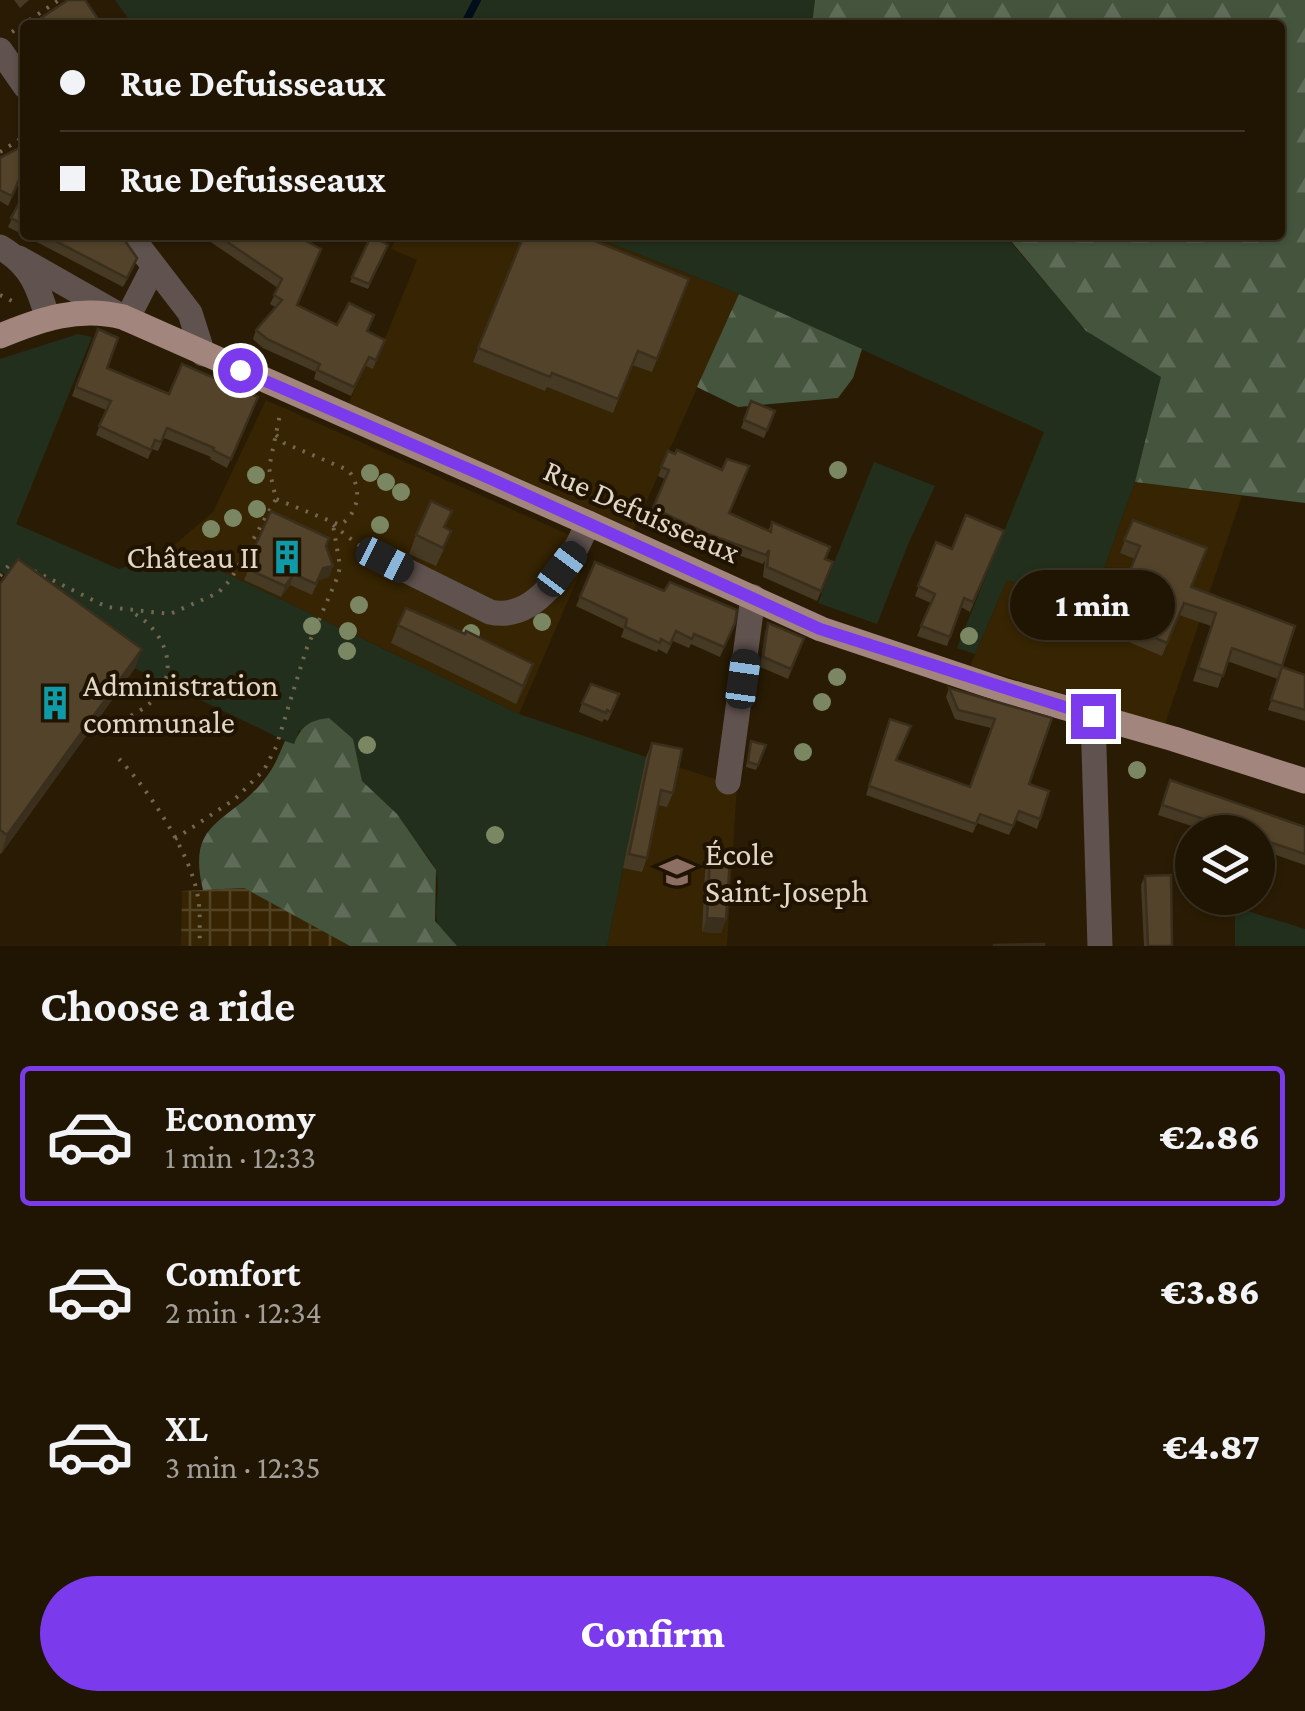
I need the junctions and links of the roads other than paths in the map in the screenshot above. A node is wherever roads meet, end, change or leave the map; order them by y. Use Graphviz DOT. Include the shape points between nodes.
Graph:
graph roads {
  1 [pos="0,50"];
  2 [pos="20,79"];
  3 [pos="133,240"];
  4 [pos="10,253"];
  5 [pos="153,268"];
  6 [pos="125,318"];
  7 [pos="48,319"];
  8 [pos="0,336"];
  9 [pos="203,354"];
  10 [pos="588,522"];
  11 [pos="385,560"];
  12 [pos="753,597"];
  13 [pos="1093,716"];
  14 [pos="728,782"];
  15 [pos="1305,782"];
  16 [pos="1100,946"];
  1 -- 2 [label="street"];
  3 -- 5 [label="street"];
  4 -- 6 [label="street"];
  4 -- 7 [label="street" via="31,272"];
  5 -- 6 [label="street"];
  5 -- 9 [label="street" via="190,313"];
  6 -- 7 [label="main road, Rue Defuisseaux" via="82,312"];
  6 -- 9 [label="main road, Rue Defuisseaux"];
  7 -- 8 [label="main road, Rue Defuisseaux"];
  9 -- 10 [label="main road, Rue Defuisseaux"];
  10 -- 11 [label="street" via="576,550 540,596 506,615"];
  10 -- 12 [label="main road, Rue Defuisseaux"];
  12 -- 13 [label="main road, Rue Defuisseaux" via="844,638"];
  12 -- 14 [label="street"];
  13 -- 15 [label="main road, Rue Defuisseaux"];
  13 -- 16 [label="street"];
}
